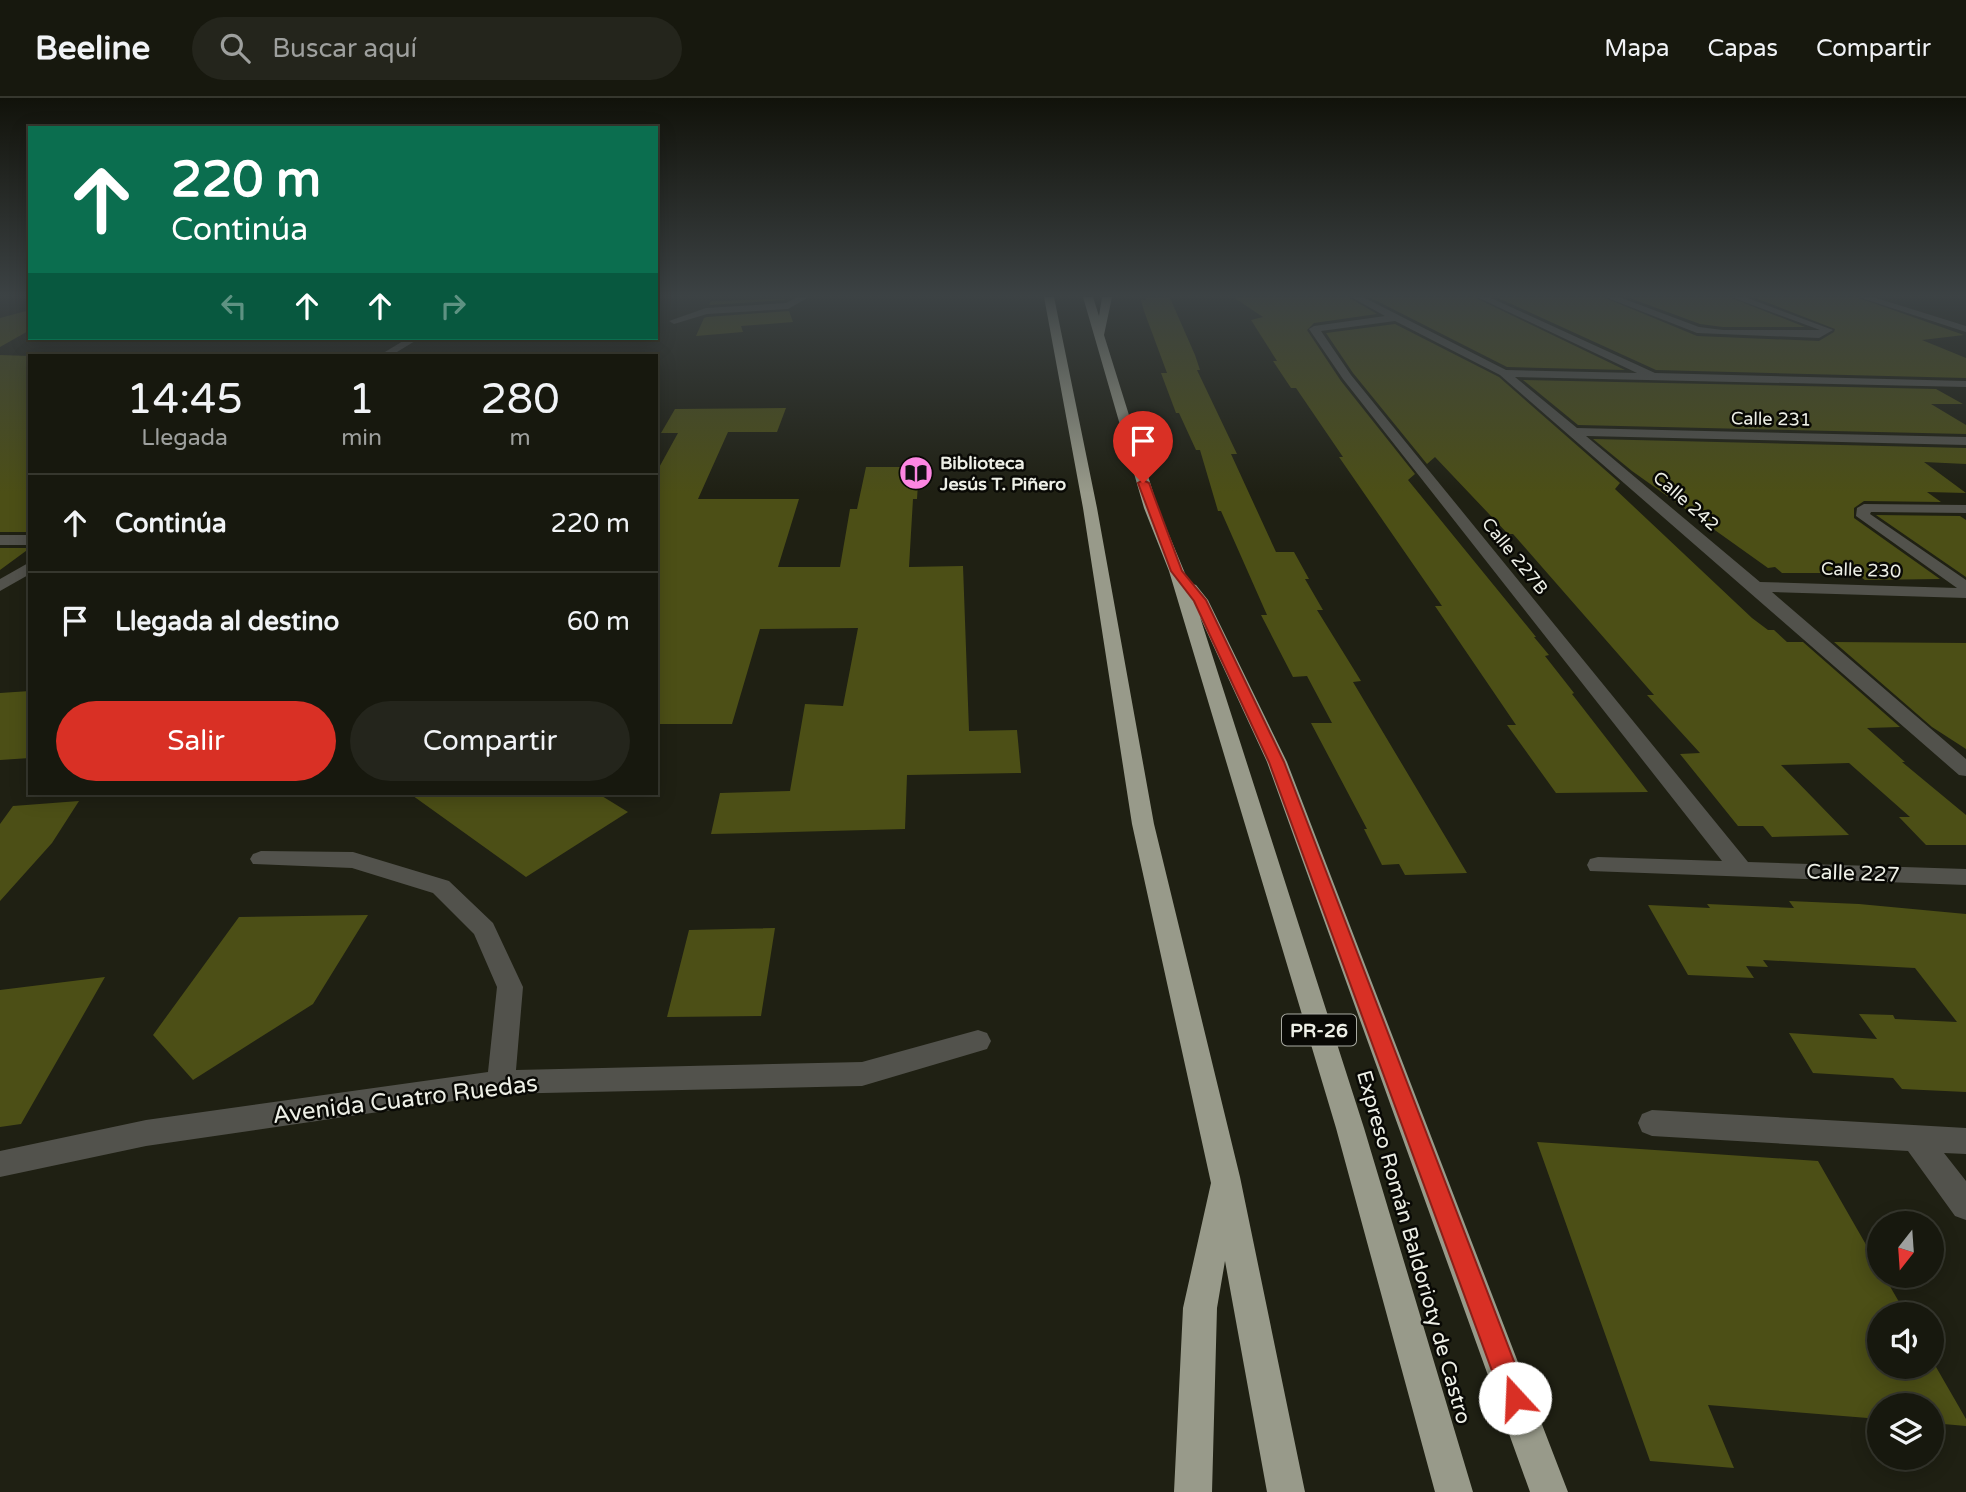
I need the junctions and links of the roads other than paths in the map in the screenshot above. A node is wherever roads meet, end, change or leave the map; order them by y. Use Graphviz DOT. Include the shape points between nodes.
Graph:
graph roads {
  1 [pos="1062,362"];
  2 [pos="1108,362"];
  3 [pos="1337,362"];
  4 [pos="1482,362"];
  5 [pos="1622,362"];
  6 [pos="1504,373"];
  7 [pos="1659,379"];
  8 [pos="1966,384"];
  9 [pos="1575,432"];
  10 [pos="1966,441"];
  11 [pos="1966,509"];
  12 [pos="0,540"];
  13 [pos="28,540"];
  14 [pos="28,568"];
  15 [pos="1177,571"];
  16 [pos="0,586"];
  17 [pos="1756,587"];
  18 [pos="1966,587"];
  19 [pos="1966,593"];
  20 [pos="1966,770"];
  21 [pos="261,859"];
  22 [pos="1598,865"];
  23 [pos="1741,869"];
  24 [pos="1966,877"];
  25 [pos="978,1041"];
  26 [pos="501,1082"];
  27 [pos="1651,1122"];
  28 [pos="1916,1138"];
  29 [pos="1966,1141"];
  30 [pos="0,1164"];
  31 [pos="1225,1177"];
  32 [pos="1966,1206"];
  33 [pos="1194,1492"];
  34 [pos="1286,1492"];
  35 [pos="1454,1492"];
  36 [pos="1549,1492"];
  1 -- 31 [label="highway" via="1143,824"];
  2 -- 15 [label="highway, Expreso Román Baldorioty de Castro / PR-26" via="1151,508"];
  3 -- 23 [label="street, Calle 227B"];
  4 -- 6 [label="street, Calle 242"];
  5 -- 7 [label="street"];
  6 -- 7 [label="street"];
  6 -- 9 [label="street, Calle 242"];
  7 -- 8 [label="street"];
  9 -- 10 [label="street, Calle 231"];
  9 -- 17 [label="street, Calle 242"];
  11 -- 18 [label="street" via="1864,508 1863,516"];
  12 -- 13 [label="street"];
  14 -- 16 [label="street"];
  15 -- 35 [label="highway, Expreso Román Baldorioty de Castro / PR-26" via="1350,1128"];
  15 -- 36 [label="highway" via="1200,600 1277,762"];
  17 -- 19 [label="street, Calle 230"];
  17 -- 20 [label="street, Calle 242"];
  21 -- 26 [label="street" via="353,860 441,887 484,929 510,987"];
  22 -- 23 [label="street, Calle 227"];
  23 -- 24 [label="street, Calle 227"];
  25 -- 26 [label="street, Avenida Cuatro Ruedas" via="862,1074"];
  26 -- 30 [label="street, Avenida Cuatro Ruedas" via="146,1133"];
  27 -- 28 [label="street"];
  28 -- 29 [label="street"];
  28 -- 32 [label="street"];
  31 -- 33 [label="highway" via="1200,1308"];
  31 -- 34 [label="highway"];
}
